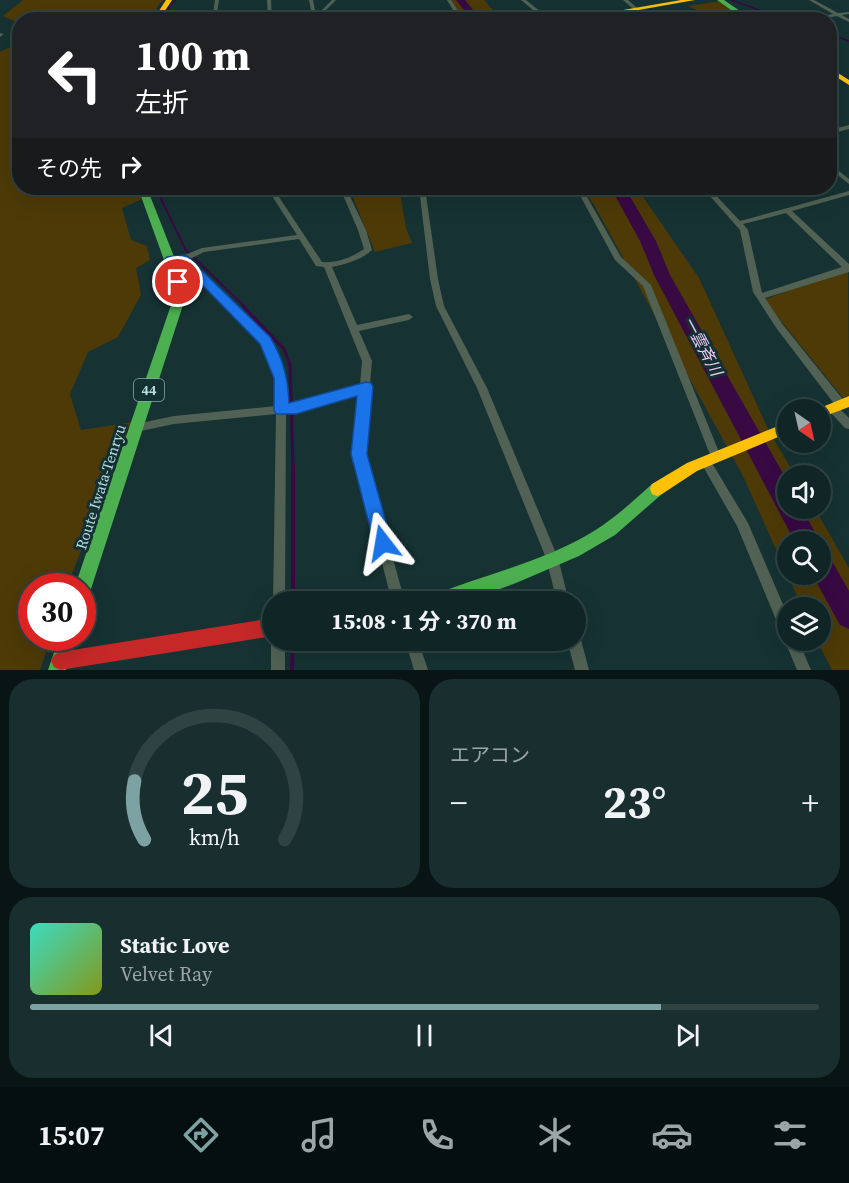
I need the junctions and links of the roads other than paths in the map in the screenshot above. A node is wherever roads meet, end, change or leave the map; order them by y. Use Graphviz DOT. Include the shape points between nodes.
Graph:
graph roads {
  1 [pos="334,0"];
  2 [pos="523,0"];
  3 [pos="625,0"];
  4 [pos="692,0"];
  5 [pos="720,0"];
  6 [pos="811,0"];
  7 [pos="636,9"];
  8 [pos="323,12"];
  9 [pos="539,12"];
  10 [pos="617,12"];
  11 [pos="640,12"];
  12 [pos="738,12"];
  13 [pos="833,12"];
  14 [pos="849,13"];
  15 [pos="838,15"];
  16 [pos="849,21"];
  17 [pos="837,172"];
  18 [pos="849,182"];
  19 [pos="849,193"];
  20 [pos="146,195"];
  21 [pos="274,195"];
  22 [pos="346,195"];
  23 [pos="423,195"];
  24 [pos="583,195"];
  25 [pos="713,195"];
  26 [pos="787,210"];
  27 [pos="740,223"];
  28 [pos="300,237"];
  29 [pos="183,257"];
  30 [pos="327,265"];
  31 [pos="849,268"];
  32 [pos="762,296"];
  33 [pos="409,317"];
  34 [pos="354,329"];
  35 [pos="366,387"];
  36 [pos="841,405"];
  37 [pos="288,409"];
  38 [pos="849,425"];
  39 [pos="136,428"];
  40 [pos="777,431"];
  41 [pos="715,457"];
  42 [pos="552,558"];
  43 [pos="88,573"];
  44 [pos="280,591"];
  45 [pos="396,591"];
  46 [pos="470,591"];
  47 [pos="560,591"];
  48 [pos="777,607"];
  49 [pos="262,629"];
  50 [pos="63,651"];
  51 [pos="278,651"];
  52 [pos="415,651"];
  53 [pos="577,651"];
  54 [pos="796,651"];
  55 [pos="58,666"];
  56 [pos="278,670"];
  57 [pos="422,670"];
  58 [pos="582,670"];
  59 [pos="804,670"];
  1 -- 8 [label="street"];
  2 -- 9 [label="street"];
  3 -- 7 [label="street"];
  4 -- 7 [label="street"];
  5 -- 12 [label="street"];
  6 -- 13 [label="street"];
  7 -- 10 [label="street"];
  7 -- 11 [label="street"];
  14 -- 15 [label="street"];
  15 -- 16 [label="street"];
  17 -- 18 [label="street"];
  19 -- 26 [label="street"];
  20 -- 29 [label="street, Route Iwata-Tenryu / 44"];
  21 -- 28 [label="street"];
  22 -- 30 [label="street" via="369,244 368,250"];
  23 -- 42 [label="street" via="440,306 482,388"];
  24 -- 41 [label="street" via="618,258 647,285"];
  25 -- 27 [label="street"];
  26 -- 27 [label="street"];
  26 -- 31 [label="street"];
  27 -- 32 [label="street" via="757,292"];
  28 -- 29 [label="street" via="202,250"];
  28 -- 30 [label="street" via="319,264"];
  29 -- 37 [label="street" via="272,351"];
  29 -- 39 [label="street, Route Iwata-Tenryu / 44" via="177,305"];
  30 -- 34 [label="street"];
  31 -- 32 [label="street"];
  32 -- 36 [label="street" via="780,327"];
  33 -- 34 [label="street"];
  34 -- 35 [label="street" via="367,361"];
  35 -- 37 [label="street"];
  35 -- 45 [label="street" via="359,454"];
  36 -- 38 [label="street"];
  37 -- 39 [label="street" via="174,420"];
  37 -- 44 [label="street"];
  39 -- 43 [label="street, Route Iwata-Tenryu / 44"];
  40 -- 41 [label="street"];
  41 -- 42 [label="street" via="658,488 593,540"];
  41 -- 48 [label="street"];
  42 -- 46 [label="street"];
  42 -- 47 [label="street"];
  49 -- 55 [label="street"];
  50 -- 55 [label="street"];
  51 -- 56 [label="street"];
  52 -- 57 [label="street"];
  53 -- 58 [label="street"];
  54 -- 59 [label="street"];
}
